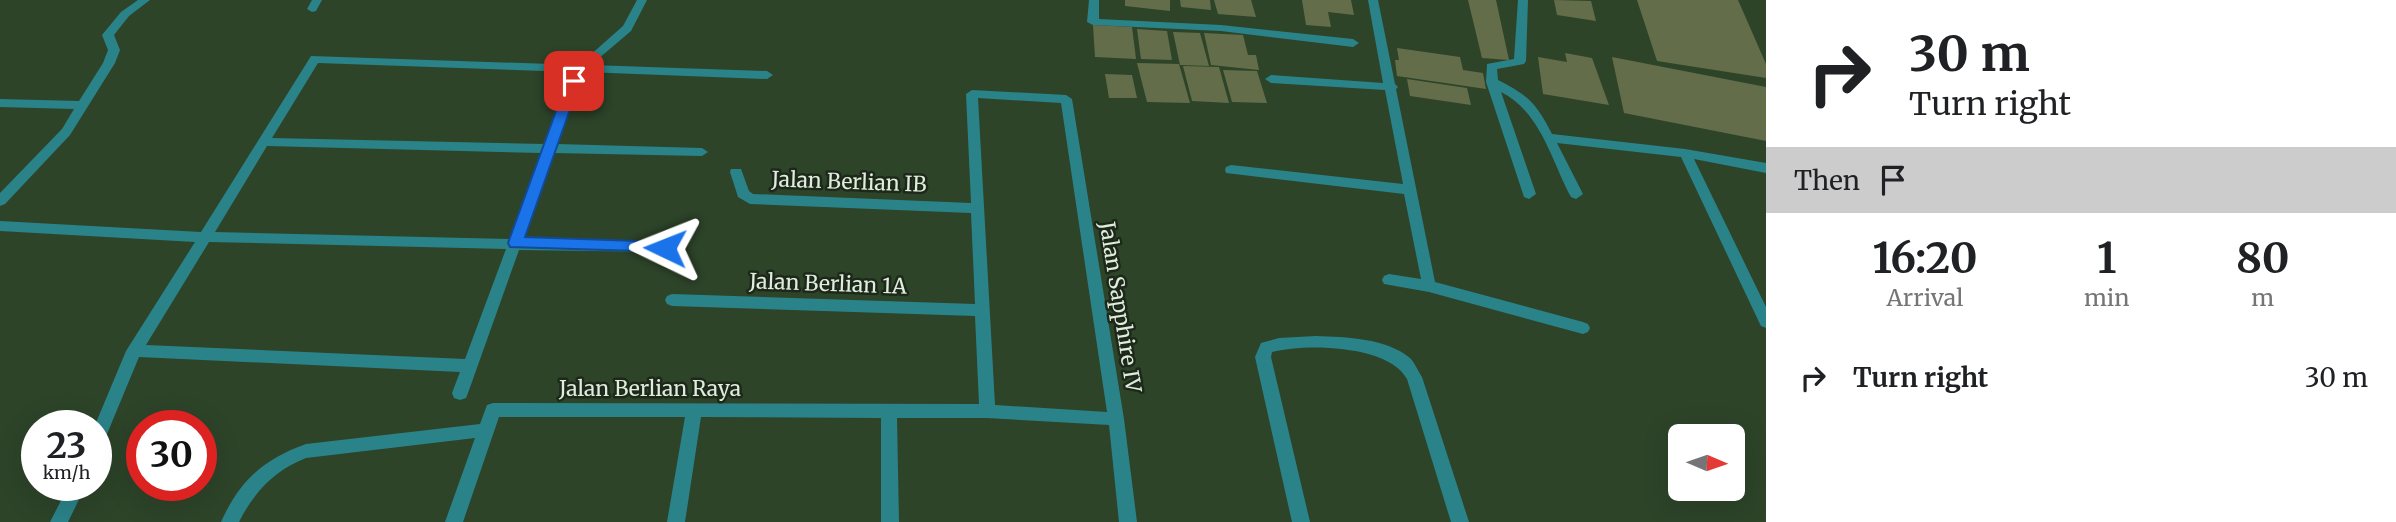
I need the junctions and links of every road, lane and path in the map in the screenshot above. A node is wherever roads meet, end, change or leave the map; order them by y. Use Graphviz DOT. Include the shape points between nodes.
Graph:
graph roads {
  1 [pos="145,0"];
  2 [pos="642,0"];
  3 [pos="1094,0"];
  4 [pos="1373,0"];
  5 [pos="1523,0"];
  6 [pos="1353,43"];
  7 [pos="579,71"];
  8 [pos="768,75"];
  9 [pos="1271,79"];
  10 [pos="1492,82"];
  11 [pos="1392,87"];
  12 [pos="0,103"];
  13 [pos="80,105"];
  14 [pos="1548,138"];
  15 [pos="262,142"];
  16 [pos="549,147"];
  17 [pos="702,152"];
  18 [pos="1685,153"];
  19 [pos="1766,168"];
  20 [pos="1231,170"];
  21 [pos="736,172"];
  22 [pos="1412,190"];
  23 [pos="1529,194"];
  24 [pos="1576,194"];
  25 [pos="0,201"];
  26 [pos="978,208"];
  27 [pos="0,226"];
  28 [pos="205,237"];
  29 [pos="515,243"];
  30 [pos="665,248"];
  31 [pos="1389,279"];
  32 [pos="1429,286"];
  33 [pos="672,300"];
  34 [pos="982,310"];
  35 [pos="1766,322"];
  36 [pos="1583,328"];
  37 [pos="134,351"];
  38 [pos="469,366"];
  39 [pos="460,393"];
  40 [pos="109,410"];
  41 [pos="694,410"];
  42 [pos="889,411"];
  43 [pos="987,411"];
  44 [pos="1116,419"];
  45 [pos="485,430"];
  46 [pos="70,501"];
  47 [pos="59,522"];
  48 [pos="230,522"];
  49 [pos="454,522"];
  50 [pos="676,522"];
  51 [pos="890,522"];
  52 [pos="1128,522"];
  53 [pos="1301,522"];
  54 [pos="1460,522"];
  1 -- 13 [label="street" via="125,14 108,35 114,50 109,63"];
  2 -- 7 [label="street" via="625,34"];
  3 -- 6 [label="street" via="1093,22 1221,28"];
  4 -- 11 [label="street"];
  5 -- 10 [label="street" via="1520,61 1491,67"];
  7 -- 8 [label="street"];
  7 -- 15 [label="street" via="315,60"];
  7 -- 16 [label="street"];
  9 -- 11 [label="street"];
  10 -- 14 [label="street" via="1519,96 1535,112"];
  10 -- 23 [label="street"];
  11 -- 22 [label="street"];
  12 -- 13 [label="street"];
  13 -- 25 [label="street" via="66,132"];
  14 -- 18 [label="street"];
  14 -- 24 [label="street"];
  15 -- 16 [label="street"];
  15 -- 28 [label="street"];
  16 -- 17 [label="street"];
  16 -- 29 [label="street"];
  18 -- 19 [label="street"];
  18 -- 35 [label="street"];
  20 -- 22 [label="street"];
  21 -- 26 [label="street, Jalan Berlian IB" via="743,194 750,199"];
  22 -- 32 [label="street"];
  26 -- 34 [label="street"];
  26 -- 44 [label="street, Jalan Sapphire IV" via="972,94 1066,99"];
  27 -- 28 [label="street"];
  28 -- 29 [label="street"];
  28 -- 37 [label="street"];
  29 -- 30 [label="street"];
  29 -- 38 [label="street"];
  31 -- 32 [label="street"];
  32 -- 36 [label="street"];
  33 -- 34 [label="street, Jalan Berlian 1A"];
  34 -- 43 [label="street"];
  37 -- 38 [label="street"];
  37 -- 40 [label="street"];
  38 -- 39 [label="street"];
  41 -- 42 [label="street, Jalan Berlian Raya"];
  41 -- 45 [label="street, Jalan Berlian Raya" via="493,410"];
  41 -- 50 [label="street"];
  42 -- 43 [label="street, Jalan Berlian Raya"];
  42 -- 51 [label="street"];
  43 -- 44 [label="street, Jalan Berlian Raya"];
  44 -- 52 [label="street, Jalan Sapphire IV"];
  45 -- 48 [label="street" via="306,451 283,459 252,484"];
  45 -- 49 [label="street"];
  46 -- 47 [label="street"];
  53 -- 54 [label="street" via="1263,357 1266,346 1278,342 1323,342 1386,352 1406,363"];
}
